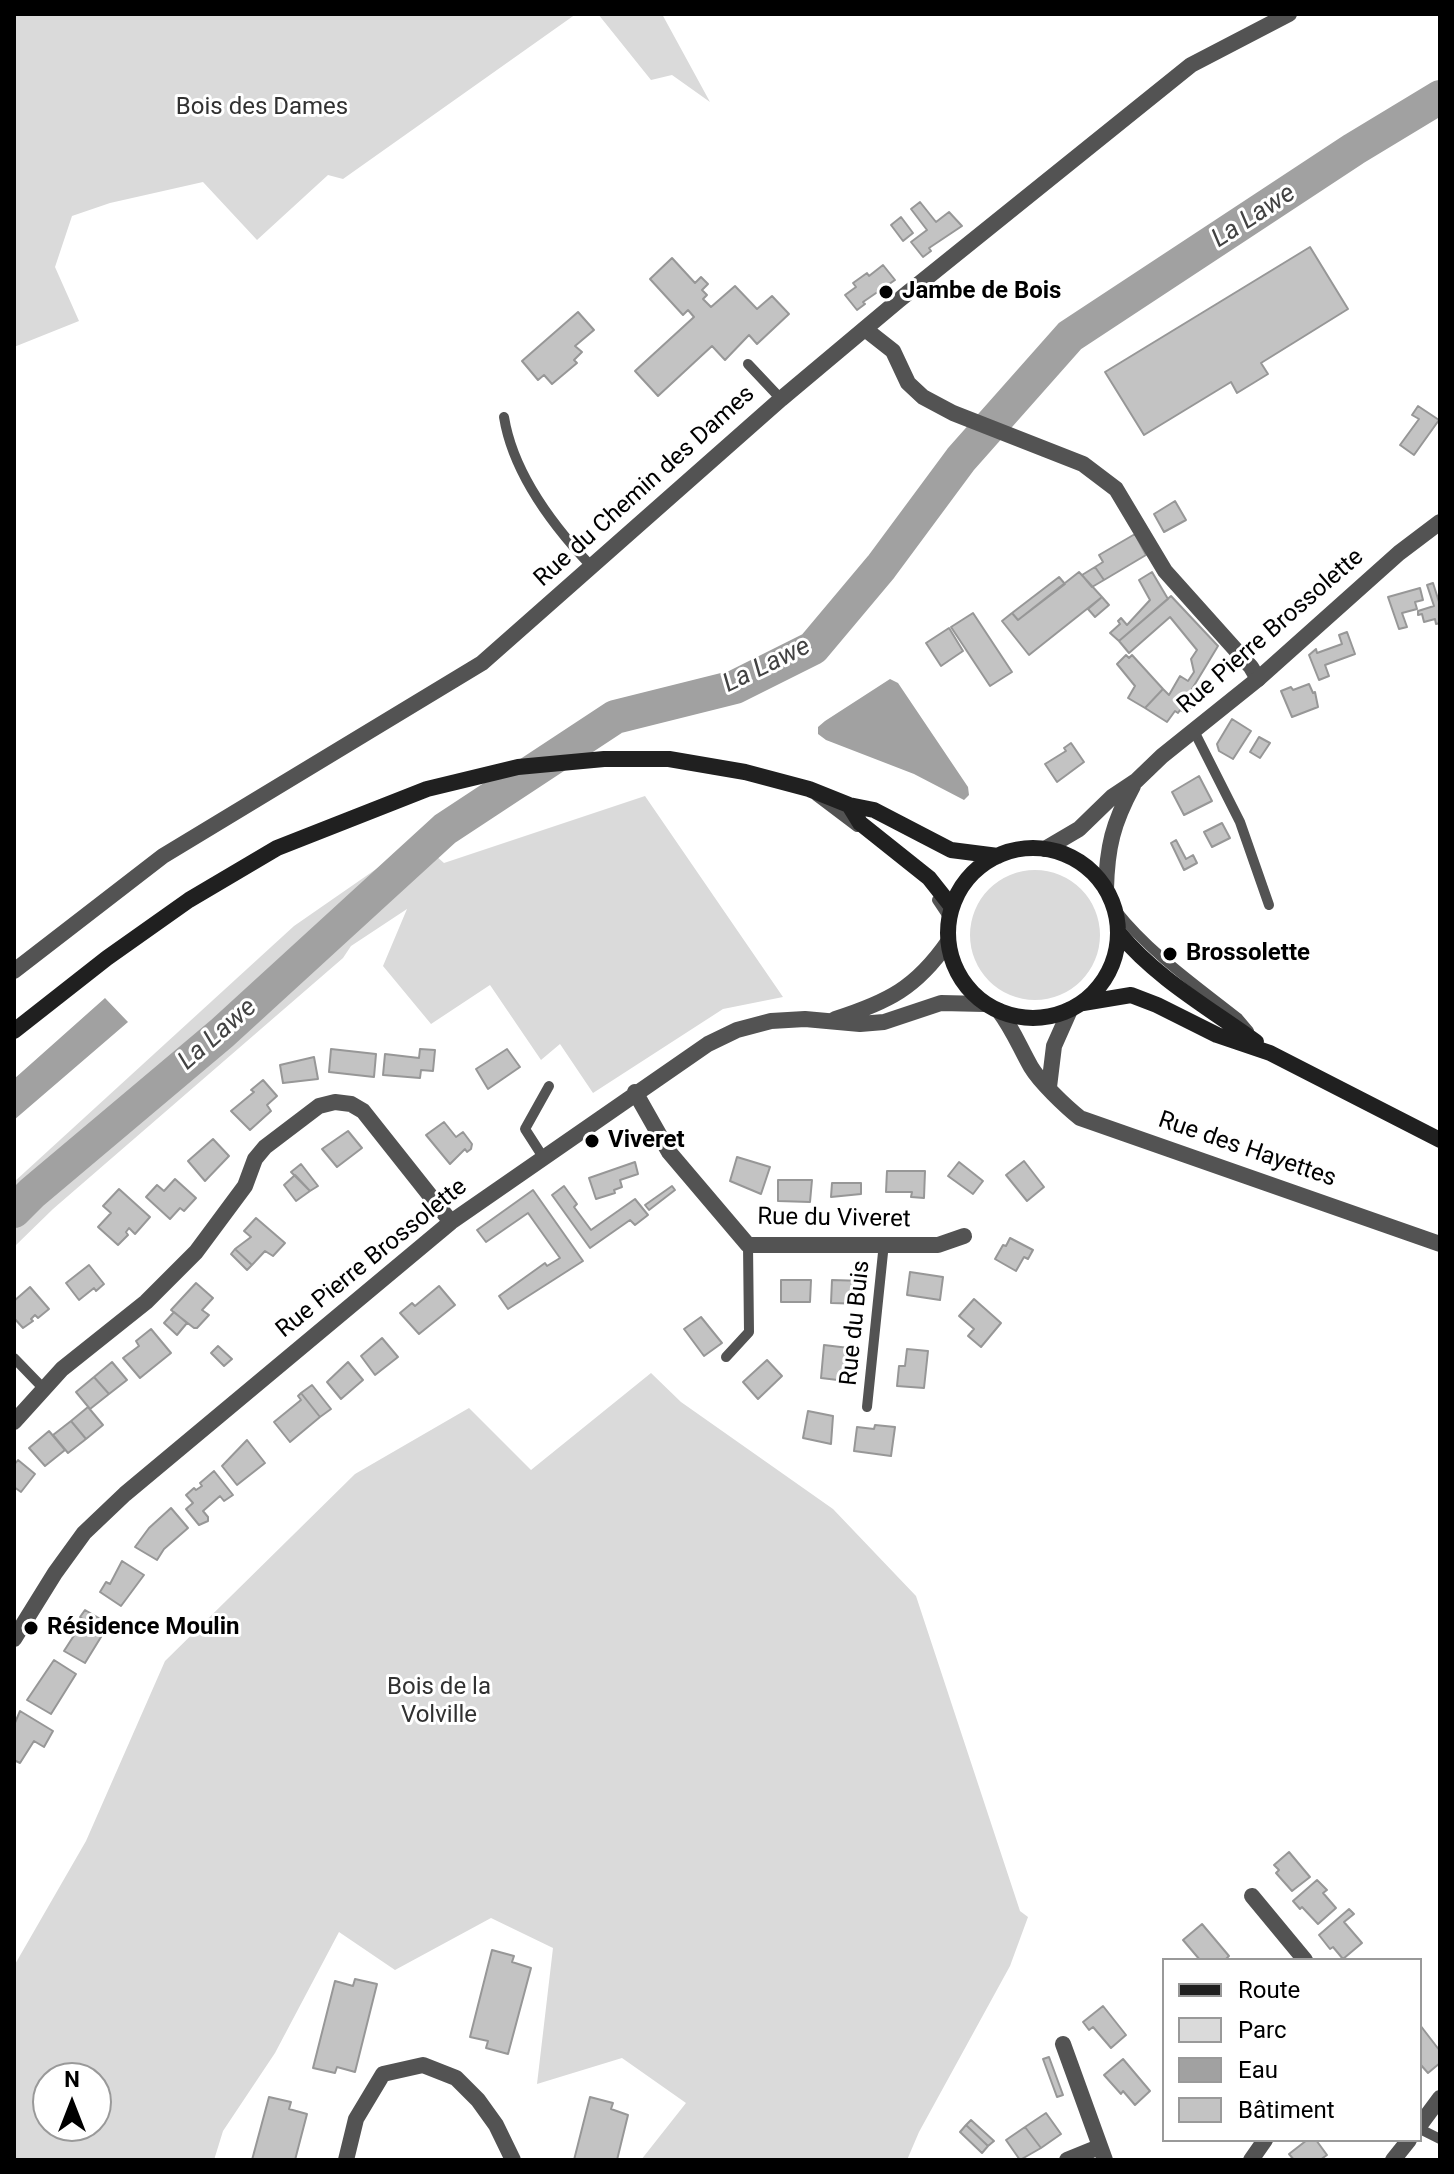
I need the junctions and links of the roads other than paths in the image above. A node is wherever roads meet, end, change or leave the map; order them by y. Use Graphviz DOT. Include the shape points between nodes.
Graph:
graph roads {
  1 [pos="1289,14"];
  2 [pos="865,329"];
  3 [pos="748,364"];
  4 [pos="781,399"];
  5 [pos="504,417"];
  6 [pos="1440,522"];
  7 [pos="592,567"];
  8 [pos="1258,679"];
  9 [pos="1194,731"];
  10 [pos="1136,781"];
  11 [pos="809,789"];
  12 [pos="849,805"];
  13 [pos="1045,849"];
  14 [pos="998,856"];
  15 [pos="1106,889"];
  16 [pos="1269,905"];
  17 [pos="1116,910"];
  18 [pos="950,912"];
  19 [pos="1119,933"];
  20 [pos="948,942"];
  21 [pos="14,971"];
  22 [pos="1076,1007"];
  23 [pos="992,1008"];
  24 [pos="830,1020"];
  25 [pos="14,1031"];
  26 [pos="1270,1053"];
  27 [pos="549,1086"];
  28 [pos="1049,1087"];
  29 [pos="635,1092"];
  30 [pos="1440,1140"];
  31 [pos="543,1157"];
  32 [pos="451,1222"];
  33 [pos="964,1236"];
  34 [pos="884,1243"];
  35 [pos="1440,1244"];
  36 [pos="748,1245"];
  37 [pos="726,1357"];
  38 [pos="14,1358"];
  39 [pos="44,1389"];
  40 [pos="867,1407"];
  41 [pos="14,1422"];
  42 [pos="14,1639"];
  43 [pos="1252,1896"];
  44 [pos="1303,1958"];
  45 [pos="1063,2044"];
  46 [pos="1440,2098"];
  47 [pos="1422,2124"];
  48 [pos="1422,2128"];
  49 [pos="1440,2139"];
  50 [pos="1264,2142"];
  51 [pos="1407,2142"];
  52 [pos="1102,2154"];
  53 [pos="346,2160"];
  54 [pos="513,2160"];
  55 [pos="1067,2160"];
  56 [pos="1251,2160"];
  57 [pos="1393,2160"];
  1 -- 2 [label="street, Rue du Chemin des Dames" via="1191,65"];
  2 -- 4 [label="street, Rue du Chemin des Dames"];
  2 -- 8 [label="street" via="893,351 908,383 923,397 1083,464 1116,489 1165,571"];
  3 -- 4 [label="lane"];
  4 -- 7 [label="street, Rue du Chemin des Dames"];
  5 -- 7 [label="lane" via="525,477 566,539"];
  6 -- 8 [label="street, Rue Pierre Brossolette"];
  7 -- 21 [label="street, Rue du Chemin des Dames" via="482,663 163,856"];
  8 -- 9 [label="street, Rue Pierre Brossolette"];
  9 -- 10 [label="street, Rue Pierre Brossolette"];
  9 -- 16 [label="lane" via="1240,822"];
  10 -- 13 [label="street, Rue Pierre Brossolette" via="1079,829"];
  10 -- 15 [label="street, Rue Pierre Brossolette" via="1109,842"];
  11 -- 12 [label="main road"];
  11 -- 18 [label="lane" via="924,883"];
  11 -- 25 [label="main road" via="669,759 518,767 427,789 277,848 189,900"];
  12 -- 14 [label="main road" via="874,810 951,850"];
  12 -- 18 [label="main road" via="860,823 929,878"];
  13 -- 14 [label="main road"];
  13 -- 15 [label="main road" via="1074,858"];
  14 -- 18 [label="main road" via="969,877"];
  15 -- 17 [label="main road"];
  17 -- 19 [label="main road"];
  17 -- 26 [label="lane" via="1135,934 1238,1018"];
  18 -- 20 [label="main road"];
  19 -- 22 [label="main road" via="1109,973"];
  19 -- 26 [label="main road" via="1182,990"];
  20 -- 23 [label="main road" via="964,983"];
  20 -- 24 [label="street, Rue Pierre Brossolette" via="925,973 901,993"];
  22 -- 23 [label="main road" via="1035,1019"];
  22 -- 26 [label="main road" via="1131,995"];
  22 -- 28 [label="street" via="1054,1046"];
  23 -- 24 [label="street, Rue Pierre Brossolette" via="963,1001 884,1022"];
  23 -- 28 [label="street, Rue des Hayettes" via="1011,1027 1032,1069"];
  24 -- 29 [label="street, Rue Pierre Brossolette" via="771,1021 737,1030"];
  26 -- 30 [label="main road"];
  27 -- 31 [label="lane" via="525,1129"];
  28 -- 35 [label="street, Rue des Hayettes" via="1080,1118"];
  29 -- 31 [label="street, Rue Pierre Brossolette"];
  29 -- 36 [label="street, Rue du Viveret" via="669,1152"];
  31 -- 32 [label="street, Rue Pierre Brossolette"];
  32 -- 39 [label="street" via="363,1111 335,1102 319,1106 265,1147 245,1186 196,1252"];
  32 -- 42 [label="street, Rue Pierre Brossolette" via="84,1533"];
  33 -- 34 [label="street, Rue du Viveret" via="938,1245"];
  34 -- 36 [label="street, Rue du Viveret"];
  34 -- 40 [label="lane, Rue du Buis"];
  36 -- 37 [label="lane" via="749,1332"];
  38 -- 39 [label="lane"];
  39 -- 41 [label="street"];
  43 -- 44 [label="street"];
  45 -- 52 [label="street"];
  46 -- 47 [label="street"];
  48 -- 49 [label="lane"];
  50 -- 56 [label="street"];
  51 -- 57 [label="street"];
  52 -- 55 [label="street"];
  53 -- 54 [label="street" via="356,2119 383,2074 423,2065 456,2078 478,2100"];
}
